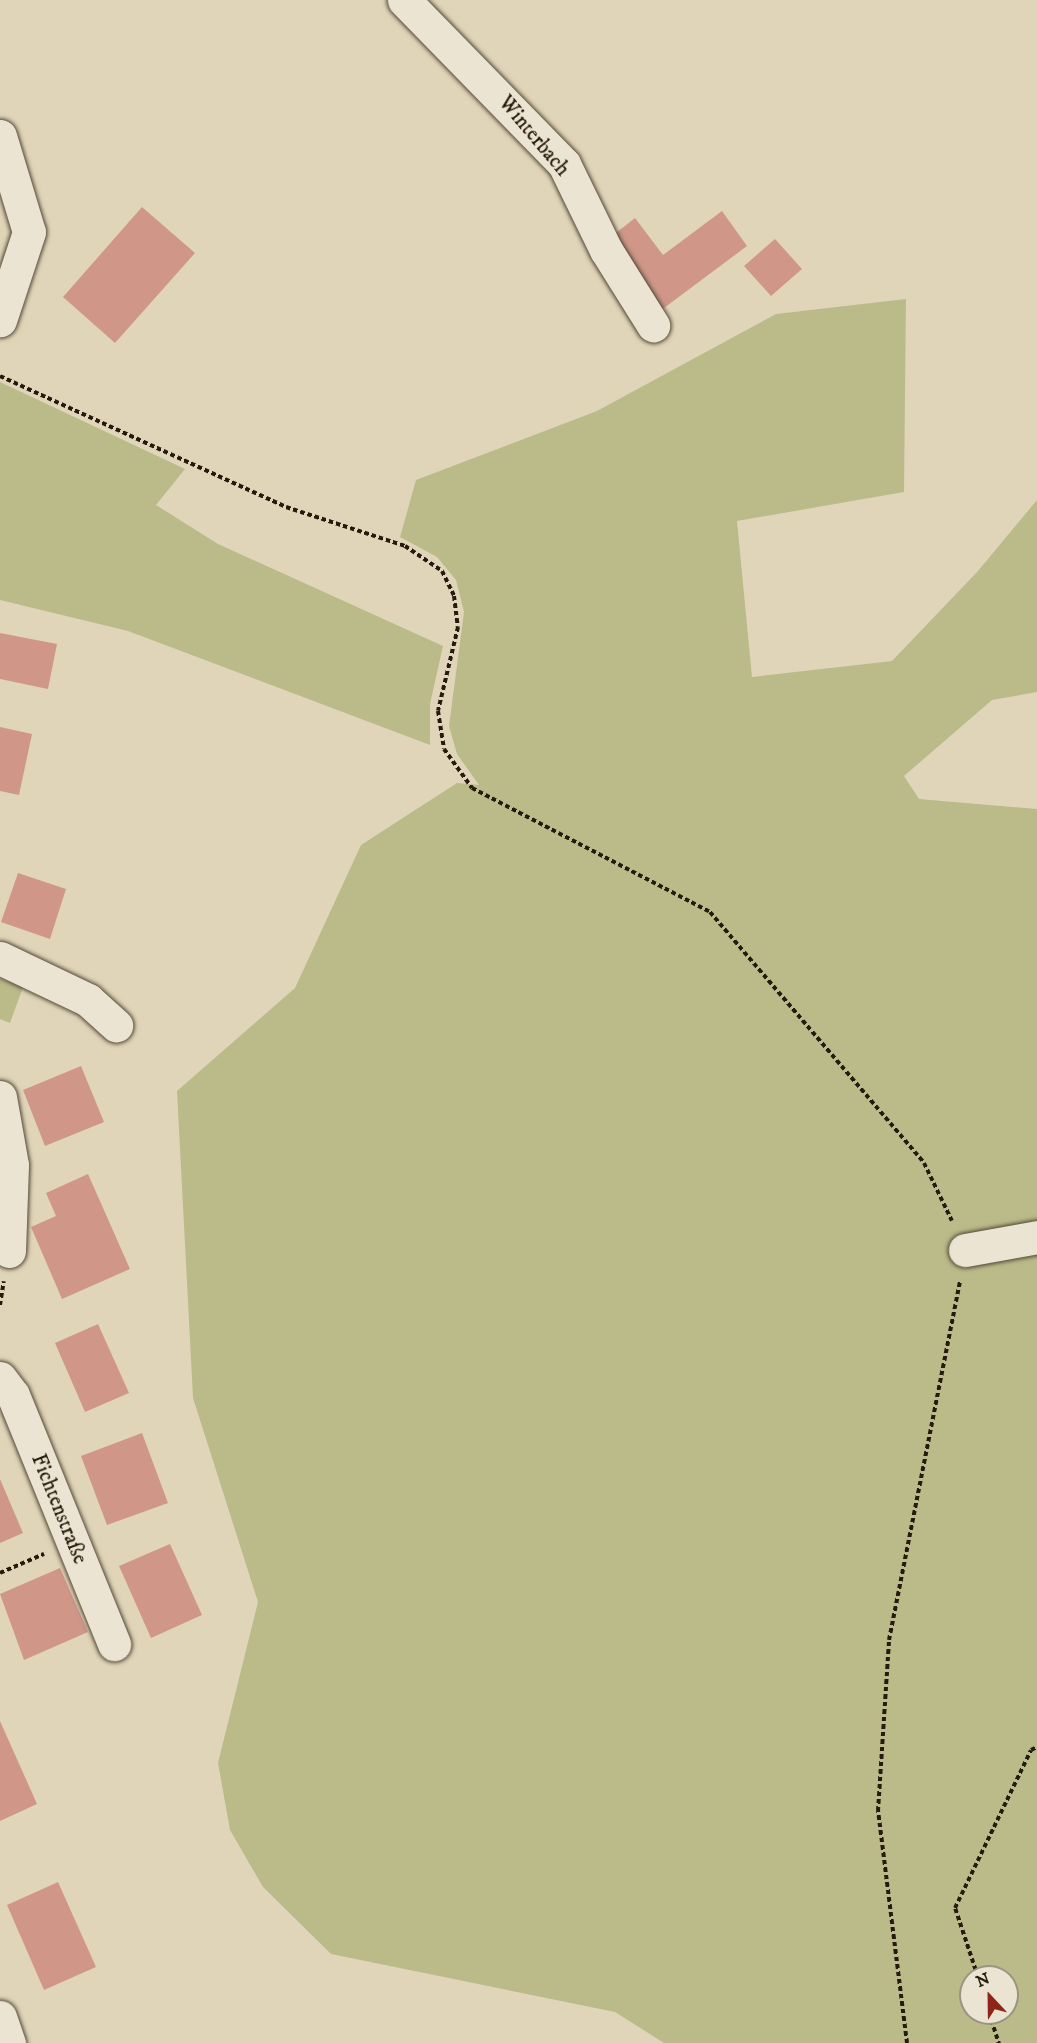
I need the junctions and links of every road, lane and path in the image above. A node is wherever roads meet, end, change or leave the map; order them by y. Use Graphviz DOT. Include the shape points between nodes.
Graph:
graph roads {
  1 [pos="404,0"];
  2 [pos="0,135"];
  3 [pos="0,320"];
  4 [pos="653,325"];
  5 [pos="0,376"];
  6 [pos="0,958"];
  7 [pos="116,1024"];
  8 [pos="0,1097"];
  9 [pos="1037,1237"];
  10 [pos="965,1250"];
  11 [pos="9,1251"];
  12 [pos="0,1378"];
  13 [pos="72,1542"];
  14 [pos="0,1573"];
  15 [pos="114,1644"];
  16 [pos="1037,1748"];
  17 [pos="974,1965"];
  18 [pos="0,2018"];
  19 [pos="994,2025"];
  20 [pos="9,2043"];
  21 [pos="907,2043"];
  22 [pos="999,2043"];
  1 -- 4 [label="street, Winterbach" via="564,164 606,250"];
  2 -- 3 [label="street" via="29,232"];
  5 -- 10 [label="path" via="286,507 405,546 442,571 454,596 458,627 438,711 442,739 472,788 710,912 924,1162"];
  6 -- 7 [label="street" via="88,1000"];
  8 -- 11 [label="street" via="12,1165"];
  9 -- 10 [label="street"];
  10 -- 21 [label="path" via="939,1409 889,1640 878,1811"];
  12 -- 13 [label="street, Fichtenstraße" via="13,1395"];
  13 -- 14 [label="path"];
  13 -- 15 [label="street, Fichtenstraße"];
  16 -- 17 [label="path" via="1031,1750 955,1908"];
  18 -- 20 [label="street"];
  19 -- 22 [label="path"];
}
